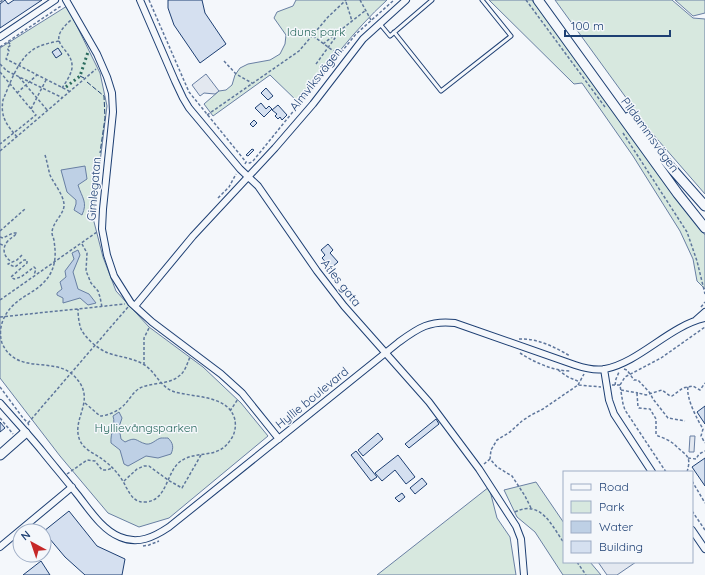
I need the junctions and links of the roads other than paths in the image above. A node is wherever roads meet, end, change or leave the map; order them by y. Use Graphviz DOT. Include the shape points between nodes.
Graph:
graph roads {
  1 [pos="55,0"];
  2 [pos="140,0"];
  3 [pos="406,0"];
  4 [pos="432,0"];
  5 [pos="482,0"];
  6 [pos="538,0"];
  7 [pos="67,1"];
  8 [pos="380,24"];
  9 [pos="394,32"];
  10 [pos="0,37"];
  11 [pos="578,54"];
  12 [pos="248,177"];
  13 [pos="705,206"];
  14 [pos="705,228"];
  15 [pos="133,305"];
  16 [pos="702,310"];
  17 [pos="705,318"];
  18 [pos="695,320"];
  19 [pos="386,353"];
  20 [pos="604,369"];
  21 [pos="0,403"];
  22 [pos="26,430"];
  23 [pos="279,439"];
  24 [pos="0,455"];
  25 [pos="651,471"];
  26 [pos="72,487"];
  27 [pos="693,531"];
  28 [pos="0,547"];
  29 [pos="705,549"];
  30 [pos="524,575"];
  1 -- 10 [label="street"];
  2 -- 12 [label="street, Atles gata" via="189,108"];
  3 -- 8 [label="street, Almviksvägen"];
  4 -- 9 [label="lane"];
  5 -- 9 [label="lane" via="512,36 441,91"];
  6 -- 11 [label="main road, Pildammsvägen"];
  7 -- 15 [label="street, Gimlegatan" via="102,64 112,93 113,112 102,229 114,276"];
  8 -- 9 [label="lane" via="390,36"];
  8 -- 12 [label="street, Almviksvägen" via="363,39 313,104"];
  11 -- 13 [label="main road, Pildammsvägen"];
  11 -- 14 [label="main road, Pildammsvägen"];
  12 -- 15 [label="street, Almviksvägen" via="192,236"];
  12 -- 19 [label="street, Atles gata" via="258,186 344,306"];
  15 -- 23 [label="street, Gimlegatan" via="242,393"];
  16 -- 18 [label="street, Hyllie boulevard"];
  17 -- 18 [label="street, Hyllie boulevard"];
  18 -- 20 [label="street, Hyllie boulevard" via="627,360"];
  19 -- 20 [label="street, Hyllie boulevard" via="422,327 444,322 467,326 575,365"];
  19 -- 23 [label="street, Hyllie boulevard"];
  19 -- 30 [label="street, Atles gata" via="430,402 510,515 521,539"];
  20 -- 25 [label="street" via="614,414"];
  21 -- 22 [label="street, Hyllie boulevard"];
  22 -- 24 [label="main road"];
  22 -- 26 [label="street, Hyllie boulevard"];
  23 -- 26 [label="street, Hyllie boulevard" via="153,537 138,540 119,537 107,529"];
  26 -- 28 [label="street"];
  27 -- 29 [label="street"];
}
